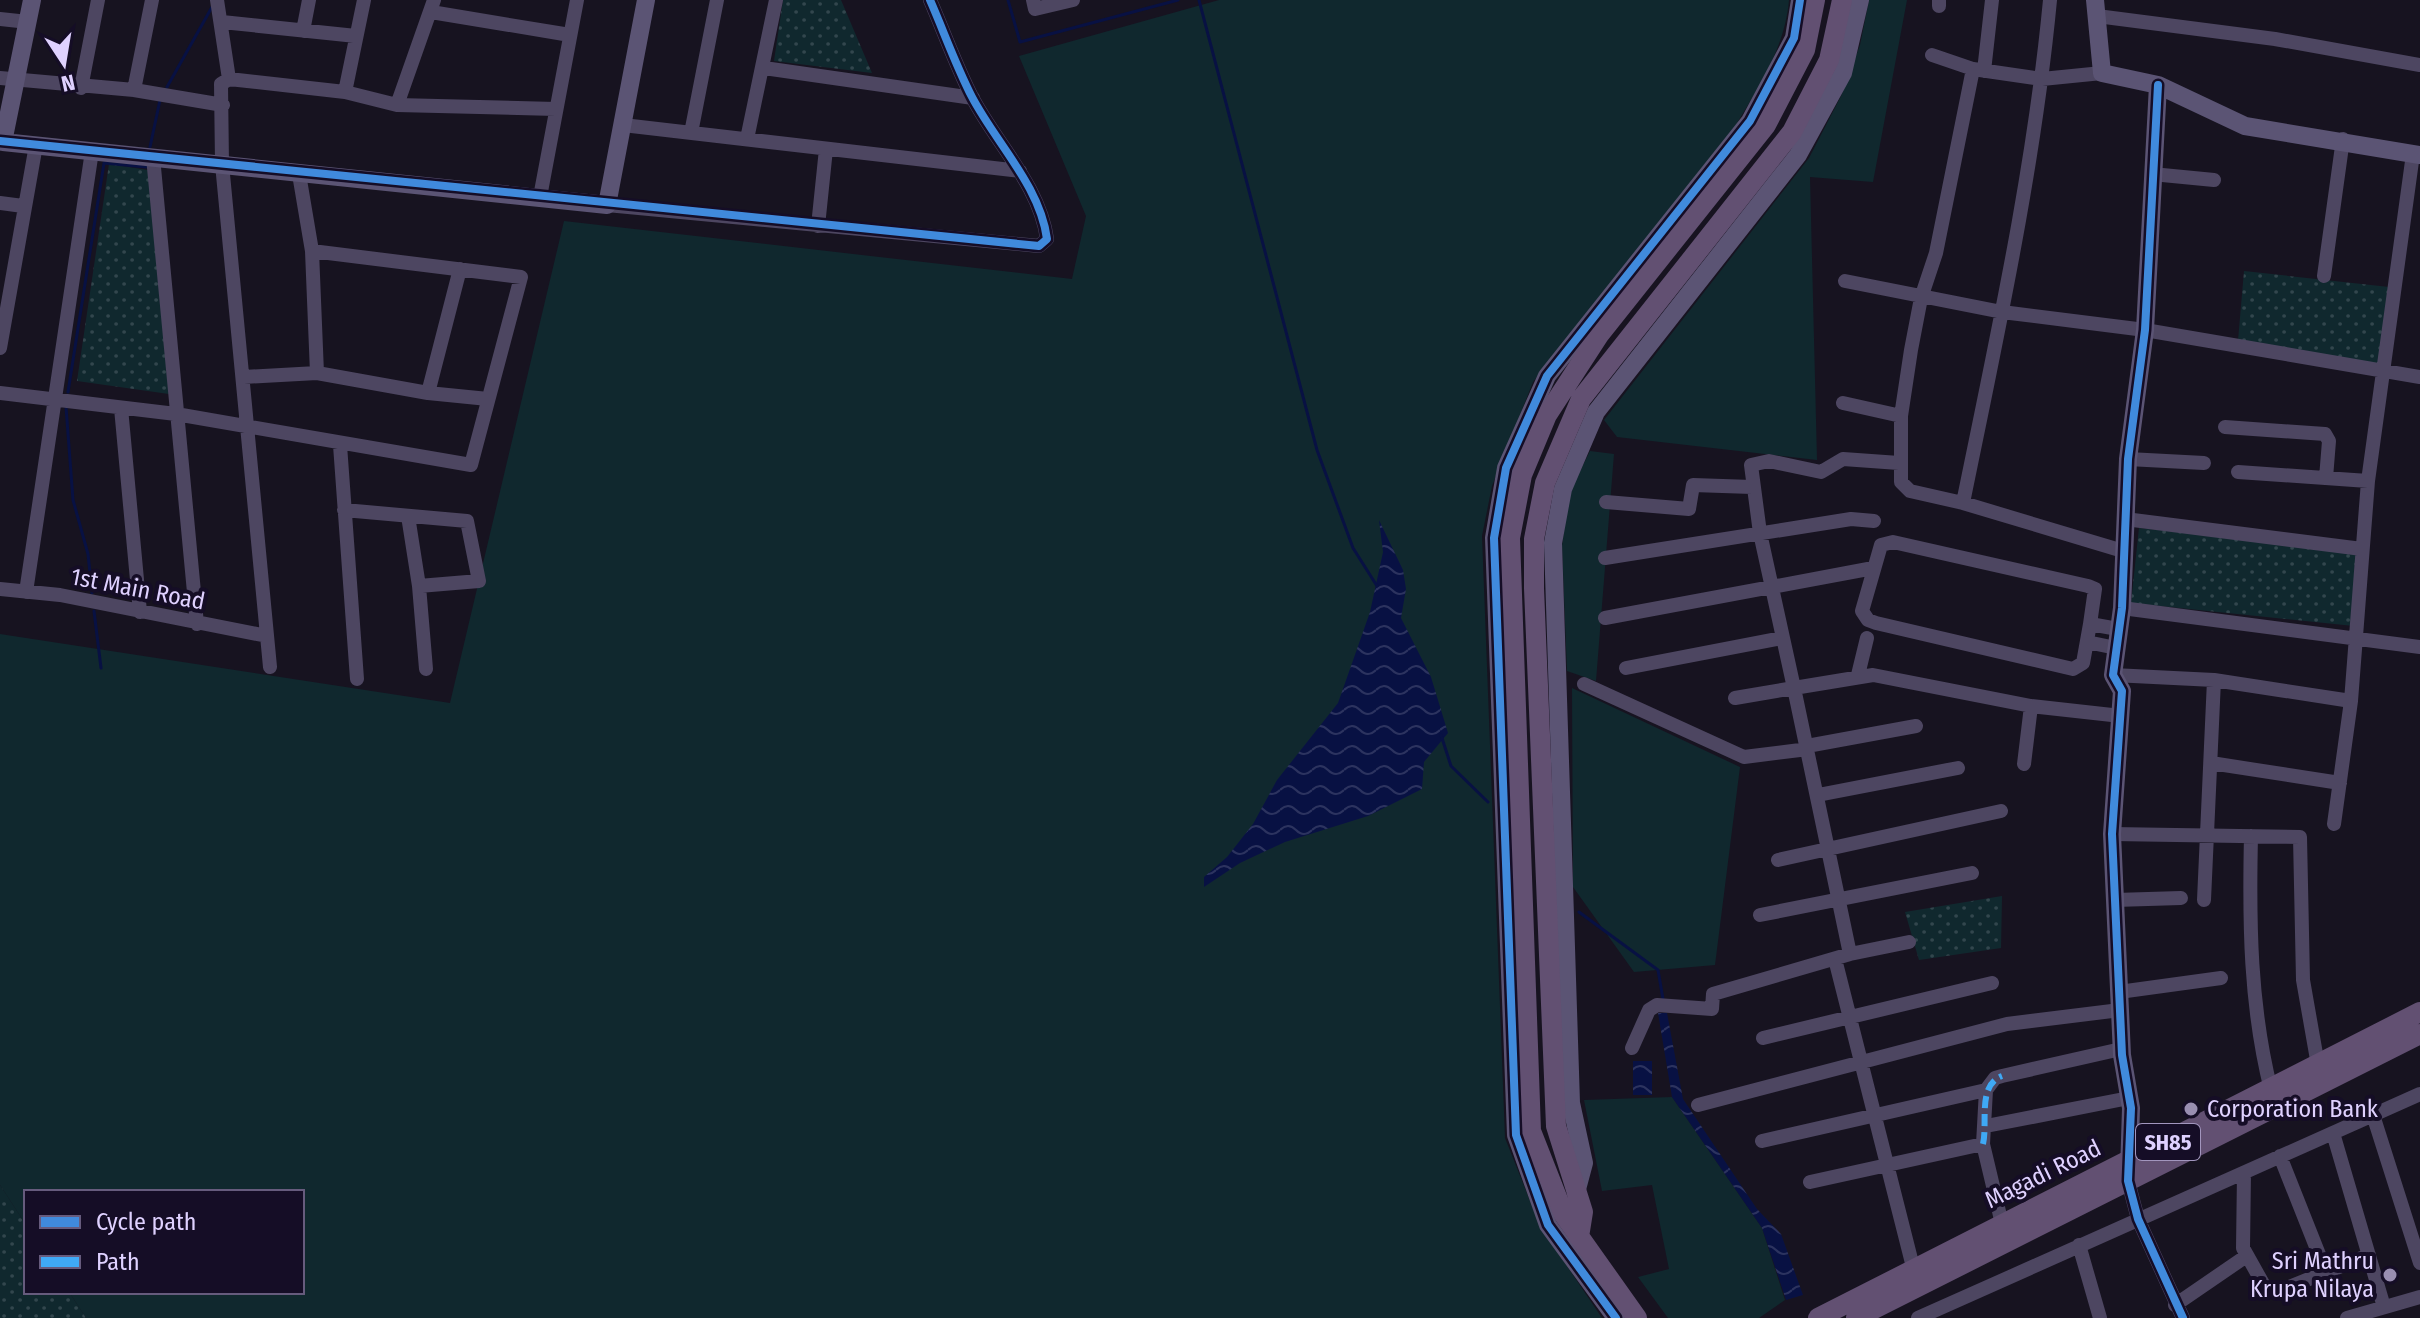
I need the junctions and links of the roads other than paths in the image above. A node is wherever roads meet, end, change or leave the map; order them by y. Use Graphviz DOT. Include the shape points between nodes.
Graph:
graph roads {
  1 [pos="32,0"];
  2 [pos="98,0"];
  3 [pos="152,0"];
  4 [pos="309,0"];
  5 [pos="364,0"];
  6 [pos="577,0"];
  7 [pos="646,0"];
  8 [pos="717,0"];
  9 [pos="776,0"];
  10 [pos="930,0"];
  11 [pos="1033,0"];
  12 [pos="1073,0"];
  13 [pos="1800,0"];
  14 [pos="1815,0"];
  15 [pos="1842,0"];
  16 [pos="1860,0"];
  17 [pos="1992,0"];
  18 [pos="2050,0"];
  19 [pos="218,2"];
  20 [pos="433,6"];
  21 [pos="2096,8"];
  22 [pos="0,19"];
  23 [pos="28,22"];
  24 [pos="222,22"];
  25 [pos="303,31"];
  26 [pos="570,35"];
  27 [pos="356,36"];
  28 [pos="1932,55"];
  29 [pos="2420,65"];
  30 [pos="764,68"];
  31 [pos="1978,70"];
  32 [pos="2102,73"];
  33 [pos="8,79"];
  34 [pos="229,79"];
  35 [pos="2042,79"];
  36 [pos="2158,85"];
  37 [pos="81,88"];
  38 [pos="134,90"];
  39 [pos="345,92"];
  40 [pos="973,98"];
  41 [pos="223,105"];
  42 [pos="397,105"];
  43 [pos="556,109"];
  44 [pos="623,125"];
  45 [pos="691,133"];
  46 [pos="747,139"];
  47 [pos="2343,139"];
  48 [pos="1,141"];
  49 [pos="36,145"];
  50 [pos="826,149"];
  51 [pos="92,151"];
  52 [pos="2416,154"];
  53 [pos="153,157"];
  54 [pos="222,164"];
  55 [pos="1020,171"];
  56 [pos="299,174"];
  57 [pos="2152,174"];
  58 [pos="2214,180"];
  59 [pos="540,197"];
  60 [pos="0,203"];
  61 [pos="607,205"];
  62 [pos="23,206"];
  63 [pos="818,226"];
  64 [pos="312,251"];
  65 [pos="460,269"];
  66 [pos="2324,276"];
  67 [pos="1845,281"];
  68 [pos="1921,298"];
  69 [pos="2002,312"];
  70 [pos="2145,330"];
  71 [pos="1,338"];
  72 [pos="2383,370"];
  73 [pos="317,373"];
  74 [pos="244,377"];
  75 [pos="2420,377"];
  76 [pos="0,393"];
  77 [pos="428,393"];
  78 [pos="488,399"];
  79 [pos="53,400"];
  80 [pos="1843,403"];
  81 [pos="121,408"];
  82 [pos="176,414"];
  83 [pos="1901,416"];
  84 [pos="246,427"];
  85 [pos="2225,427"];
  86 [pos="340,445"];
  87 [pos="2128,459"];
  88 [pos="1899,463"];
  89 [pos="2204,463"];
  90 [pos="2238,472"];
  91 [pos="2326,478"];
  92 [pos="2368,481"];
  93 [pos="1752,487"];
  94 [pos="1606,502"];
  95 [pos="1963,503"];
  96 [pos="344,510"];
  97 [pos="408,516"];
  98 [pos="2125,519"];
  99 [pos="1874,521"];
  100 [pos="1760,533"];
  101 [pos="2362,549"];
  102 [pos="2123,551"];
  103 [pos="1605,558"];
  104 [pos="1868,569"];
  105 [pos="419,586"];
  106 [pos="1772,587"];
  107 [pos="0,589"];
  108 [pos="26,592"];
  109 [pos="2122,608"];
  110 [pos="140,612"];
  111 [pos="1605,618"];
  112 [pos="197,624"];
  113 [pos="2090,624"];
  114 [pos="267,636"];
  115 [pos="1782,638"];
  116 [pos="1867,638"];
  117 [pos="2117,638"];
  118 [pos="2357,639"];
  119 [pos="2087,642"];
  120 [pos="2420,647"];
  121 [pos="270,667"];
  122 [pos="1626,668"];
  123 [pos="426,669"];
  124 [pos="1858,675"];
  125 [pos="2113,675"];
  126 [pos="357,679"];
  127 [pos="2214,680"];
  128 [pos="1584,684"];
  129 [pos="1794,688"];
  130 [pos="1735,698"];
  131 [pos="2351,701"];
  132 [pos="2031,706"];
  133 [pos="2121,716"];
  134 [pos="1916,726"];
  135 [pos="1808,748"];
  136 [pos="2211,763"];
  137 [pos="2024,764"];
  138 [pos="1958,768"];
  139 [pos="2340,783"];
  140 [pos="1818,795"];
  141 [pos="2001,811"];
  142 [pos="2334,824"];
  143 [pos="2112,834"];
  144 [pos="2208,835"];
  145 [pos="2251,836"];
  146 [pos="1829,849"];
  147 [pos="1778,860"];
  148 [pos="1972,873"];
  149 [pos="1837,898"];
  150 [pos="2181,898"];
  151 [pos="2115,900"];
  152 [pos="2204,900"];
  153 [pos="1760,915"];
  154 [pos="1909,942"];
  155 [pos="1850,954"];
  156 [pos="1835,959"];
  157 [pos="2221,978"];
  158 [pos="1992,983"];
  159 [pos="2119,1001"];
  160 [pos="2420,1012"];
  161 [pos="1849,1017"];
  162 [pos="2420,1034"];
  163 [pos="1763,1038"];
  164 [pos="1632,1048"];
  165 [pos="2121,1049"];
  166 [pos="1860,1061"];
  167 [pos="2322,1076"];
  168 [pos="1986,1090"];
  169 [pos="2271,1090"];
  170 [pos="2420,1094"];
  171 [pos="2129,1098"];
  172 [pos="1698,1105"];
  173 [pos="1873,1115"];
  174 [pos="2373,1115"];
  175 [pos="1986,1126"];
  176 [pos="2333,1133"];
  177 [pos="1762,1141"];
  178 [pos="1983,1144"];
  179 [pos="2280,1156"];
  180 [pos="2130,1160"];
  181 [pos="1885,1166"];
  182 [pos="2244,1173"];
  183 [pos="2128,1181"];
  184 [pos="1810,1182"];
  185 [pos="1576,1193"];
  186 [pos="2138,1219"];
  187 [pos="2002,1224"];
  188 [pos="1579,1237"];
  189 [pos="2079,1245"];
  190 [pos="2369,1255"];
  191 [pos="2245,1257"];
  192 [pos="2420,1263"];
  193 [pos="1913,1267"];
  194 [pos="2326,1272"];
  195 [pos="1929,1282"];
  196 [pos="2420,1297"];
  197 [pos="1943,1305"];
  198 [pos="2384,1307"];
  199 [pos="2175,1313"];
  200 [pos="1616,1318"];
  201 [pos="1637,1318"];
  202 [pos="1818,1318"];
  203 [pos="1856,1318"];
  204 [pos="1918,1318"];
  205 [pos="2100,1318"];
  206 [pos="2347,1318"];
  1 -- 23 [label="street"];
  2 -- 37 [label="street"];
  3 -- 38 [label="street"];
  4 -- 25 [label="street"];
  5 -- 27 [label="street"];
  6 -- 26 [label="street"];
  7 -- 44 [label="street"];
  8 -- 45 [label="street"];
  9 -- 30 [label="street"];
  10 -- 40 [label="street"];
  11 -- 12 [label="street" via="1035,9"];
  13 -- 200 [label="street" via="1794,38 1750,121 1547,376 1506,468 1494,538 1516,1135 1548,1225"];
  14 -- 188 [label="main road" via="1805,50 1766,125 1599,335 1547,415 1519,491 1510,538 1531,1131 1558,1203"];
  15 -- 185 [label="main road" via="1829,60 1792,132 1581,399 1545,483 1534,539 1534,588 1556,1126"];
  16 -- 185 [label="street" via="1843,73 1798,155 1596,412 1563,489 1553,543 1571,1103 1584,1163"];
  17 -- 31 [label="street"];
  18 -- 35 [label="street"];
  19 -- 24 [label="street"];
  20 -- 26 [label="street"];
  20 -- 42 [label="street"];
  21 -- 29 [label="street"];
  21 -- 32 [label="street"];
  22 -- 23 [label="street"];
  23 -- 33 [label="street"];
  24 -- 25 [label="street"];
  24 -- 34 [label="street"];
  25 -- 27 [label="street"];
  26 -- 43 [label="street"];
  27 -- 39 [label="street"];
  28 -- 31 [label="street"];
  30 -- 40 [label="street"];
  30 -- 46 [label="street"];
  31 -- 35 [label="street"];
  31 -- 68 [label="street"];
  32 -- 35 [label="street"];
  32 -- 36 [label="street"];
  33 -- 37 [label="street"];
  33 -- 48 [label="street"];
  34 -- 39 [label="street"];
  34 -- 41 [label="street" via="221,84"];
  35 -- 69 [label="street"];
  36 -- 47 [label="street" via="2245,126"];
  36 -- 57 [label="street"];
  37 -- 38 [label="street"];
  38 -- 41 [label="street"];
  39 -- 42 [label="street"];
  40 -- 55 [label="street"];
  41 -- 54 [label="street"];
  42 -- 43 [label="street"];
  43 -- 59 [label="street"];
  44 -- 45 [label="street"];
  44 -- 61 [label="street"];
  45 -- 46 [label="street"];
  46 -- 50 [label="street"];
  47 -- 52 [label="street"];
  47 -- 66 [label="street"];
  48 -- 49 [label="street"];
  49 -- 51 [label="street"];
  49 -- 62 [label="street"];
  50 -- 55 [label="street"];
  50 -- 63 [label="street"];
  51 -- 53 [label="street"];
  51 -- 79 [label="street"];
  52 -- 72 [label="street"];
  53 -- 54 [label="street"];
  53 -- 82 [label="street"];
  54 -- 56 [label="street"];
  54 -- 74 [label="street"];
  55 -- 63 [label="street" via="1045,227 1047,239 1039,246"];
  56 -- 59 [label="street"];
  56 -- 64 [label="street"];
  57 -- 58 [label="street"];
  57 -- 70 [label="street"];
  59 -- 61 [label="street"];
  60 -- 62 [label="street"];
  61 -- 63 [label="street"];
  62 -- 71 [label="street"];
  64 -- 65 [label="street"];
  64 -- 73 [label="street"];
  65 -- 77 [label="street"];
  65 -- 78 [label="street" via="521,277"];
  67 -- 68 [label="street"];
  68 -- 69 [label="street"];
  68 -- 83 [label="street"];
  69 -- 70 [label="street"];
  69 -- 95 [label="street"];
  70 -- 72 [label="street"];
  70 -- 87 [label="street"];
  72 -- 75 [label="street"];
  72 -- 92 [label="street"];
  73 -- 74 [label="street"];
  73 -- 77 [label="street"];
  74 -- 84 [label="street"];
  76 -- 79 [label="street"];
  77 -- 78 [label="street"];
  78 -- 86 [label="street" via="471,465"];
  79 -- 81 [label="street"];
  79 -- 108 [label="street"];
  80 -- 83 [label="street"];
  81 -- 82 [label="street"];
  81 -- 110 [label="street"];
  82 -- 84 [label="street"];
  82 -- 112 [label="street"];
  83 -- 88 [label="street"];
  84 -- 86 [label="street"];
  84 -- 114 [label="street"];
  85 -- 91 [label="street" via="2325,434"];
  86 -- 96 [label="street"];
  87 -- 89 [label="street"];
  87 -- 98 [label="street"];
  88 -- 93 [label="street" via="1843,459 1821,472 1769,461 1751,465"];
  88 -- 95 [label="street" via="1901,482 1910,491"];
  90 -- 91 [label="street"];
  91 -- 92 [label="street"];
  92 -- 101 [label="street"];
  93 -- 94 [label="street" via="1693,485 1689,509"];
  93 -- 100 [label="street"];
  95 -- 102 [label="street"];
  96 -- 97 [label="street"];
  96 -- 126 [label="street"];
  97 -- 105 [label="street"];
  97 -- 105 [label="street" via="467,521 479,581"];
  98 -- 101 [label="street"];
  98 -- 102 [label="street"];
  99 -- 100 [label="street" via="1851,519"];
  100 -- 103 [label="street"];
  100 -- 106 [label="street"];
  101 -- 118 [label="street"];
  102 -- 109 [label="street"];
  104 -- 106 [label="street"];
  105 -- 123 [label="street"];
  106 -- 111 [label="street"];
  106 -- 115 [label="street"];
  107 -- 108 [label="street, 1st Main Road"];
  108 -- 110 [label="street, 1st Main Road"];
  109 -- 117 [label="street"];
  109 -- 118 [label="street"];
  110 -- 112 [label="street, 1st Main Road"];
  112 -- 114 [label="street, 1st Main Road"];
  113 -- 117 [label="street"];
  113 -- 119 [label="street"];
  113 -- 119 [label="street" via="2095,589 2088,586 1893,542 1881,545 1862,611 1876,623 2073,669 2083,663"];
  114 -- 121 [label="street"];
  115 -- 122 [label="street"];
  115 -- 129 [label="street"];
  116 -- 124 [label="street"];
  117 -- 119 [label="street"];
  117 -- 125 [label="street"];
  118 -- 120 [label="street"];
  118 -- 131 [label="street"];
  124 -- 129 [label="street"];
  124 -- 132 [label="street"];
  125 -- 127 [label="street"];
  125 -- 133 [label="street" via="2122,691"];
  127 -- 131 [label="street"];
  127 -- 136 [label="street"];
  128 -- 135 [label="street" via="1744,757"];
  129 -- 130 [label="street"];
  129 -- 135 [label="street"];
  131 -- 139 [label="street"];
  132 -- 133 [label="street"];
  132 -- 137 [label="street"];
  133 -- 143 [label="street"];
  134 -- 135 [label="street"];
  135 -- 140 [label="street"];
  136 -- 139 [label="street"];
  136 -- 144 [label="street"];
  138 -- 140 [label="street"];
  139 -- 142 [label="street"];
  140 -- 146 [label="street"];
  141 -- 146 [label="street"];
  143 -- 144 [label="street"];
  143 -- 151 [label="street"];
  144 -- 145 [label="street"];
  144 -- 152 [label="street"];
  145 -- 167 [label="street" via="2300,837 2303,980"];
  145 -- 169 [label="street" via="2250,962"];
  146 -- 147 [label="street"];
  146 -- 149 [label="street"];
  148 -- 149 [label="street"];
  149 -- 153 [label="street"];
  149 -- 155 [label="street"];
  150 -- 151 [label="street"];
  151 -- 159 [label="street"];
  154 -- 155 [label="street"];
  155 -- 156 [label="street"];
  156 -- 161 [label="street"];
  156 -- 164 [label="street" via="1713,994 1712,1009 1657,1005"];
  157 -- 159 [label="street"];
  158 -- 161 [label="street"];
  159 -- 165 [label="street"];
  159 -- 166 [label="street"];
  160 -- 167 [label="main road, Magadi Road / SH85"];
  161 -- 163 [label="street"];
  161 -- 166 [label="street"];
  162 -- 167 [label="main road, Magadi Road / SH85"];
  165 -- 168 [label="street" via="1995,1078"];
  165 -- 171 [label="street"];
  166 -- 172 [label="street"];
  166 -- 173 [label="street"];
  167 -- 169 [label="main road, Magadi Road / SH85"];
  167 -- 183 [label="main road, Magadi Road / SH85"];
  168 -- 173 [label="street"];
  168 -- 175 [label="street"];
  169 -- 180 [label="main road, Magadi Road / SH85"];
  170 -- 174 [label="street"];
  171 -- 175 [label="street"];
  171 -- 180 [label="street"];
  173 -- 177 [label="street"];
  173 -- 181 [label="street"];
  174 -- 176 [label="street"];
  174 -- 192 [label="street"];
  175 -- 178 [label="street"];
  176 -- 179 [label="street"];
  176 -- 190 [label="street"];
  178 -- 181 [label="street"];
  178 -- 187 [label="street"];
  179 -- 182 [label="street"];
  179 -- 194 [label="street"];
  180 -- 183 [label="street"];
  180 -- 187 [label="main road, Magadi Road / SH85"];
  181 -- 184 [label="street"];
  181 -- 193 [label="street"];
  182 -- 186 [label="street"];
  182 -- 191 [label="street"];
  183 -- 186 [label="street"];
  183 -- 195 [label="main road, Magadi Road / SH85"];
  185 -- 188 [label="main road" via="1583,1212"];
  186 -- 189 [label="street"];
  186 -- 199 [label="street"];
  187 -- 193 [label="main road, Magadi Road / SH85"];
  188 -- 201 [label="main road"];
  189 -- 197 [label="street"];
  189 -- 205 [label="street"];
  190 -- 194 [label="street"];
  190 -- 198 [label="street"];
  191 -- 194 [label="street" via="2271,1291"];
  191 -- 199 [label="street"];
  193 -- 202 [label="main road, Magadi Road / SH85"];
  195 -- 197 [label="street"];
  195 -- 203 [label="main road, Magadi Road / SH85"];
  196 -- 198 [label="street"];
  197 -- 204 [label="street"];
  198 -- 206 [label="street"];
}
